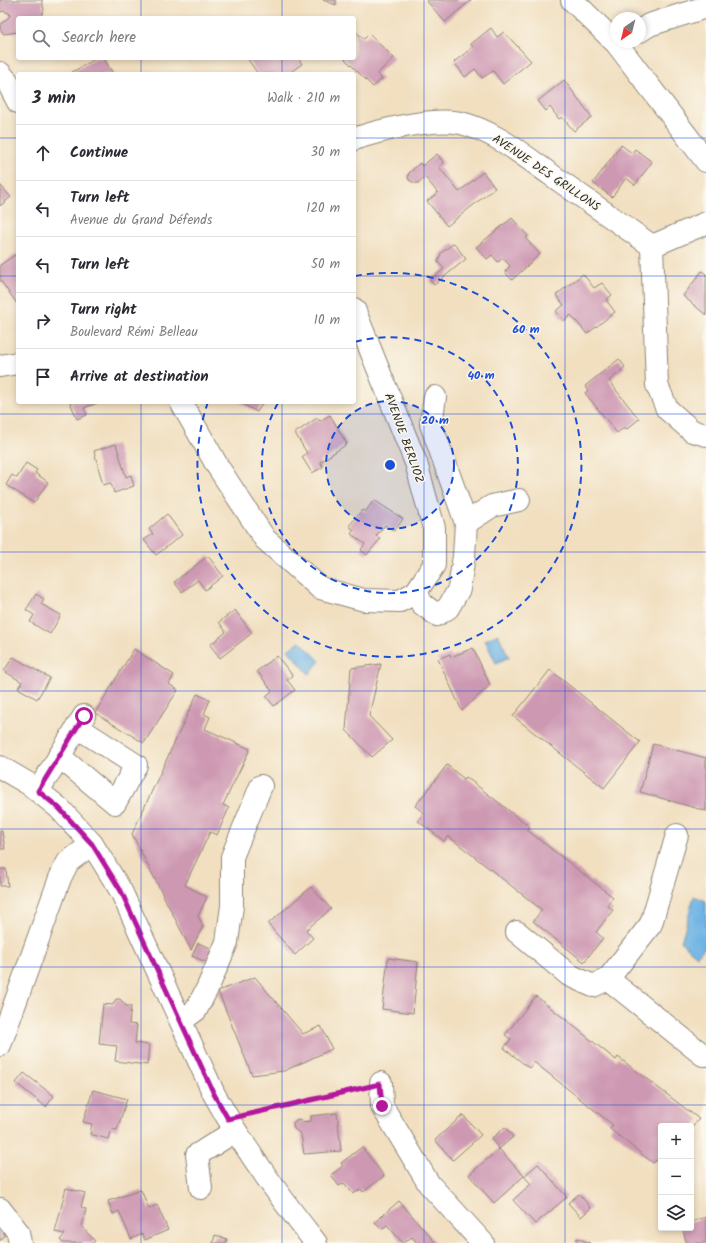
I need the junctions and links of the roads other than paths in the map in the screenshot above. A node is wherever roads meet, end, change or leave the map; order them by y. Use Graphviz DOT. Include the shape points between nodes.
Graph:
graph roads {
  1 [pos="572,0"];
  2 [pos="706,7"];
  3 [pos="646,27"];
  4 [pos="610,35"];
  5 [pos="623,48"];
  6 [pos="2,80"];
  7 [pos="16,99"];
  8 [pos="363,136"];
  9 [pos="706,161"];
  10 [pos="706,223"];
  11 [pos="652,246"];
  12 [pos="356,314"];
  13 [pos="16,363"];
  14 [pos="0,366"];
  15 [pos="435,397"];
  16 [pos="182,404"];
  17 [pos="706,435"];
  18 [pos="519,500"];
  19 [pos="466,523"];
  20 [pos="416,592"];
  21 [pos="59,756"];
  22 [pos="0,767"];
  23 [pos="261,786"];
  24 [pos="38,791"];
  25 [pos="677,835"];
  26 [pos="92,844"];
  27 [pos="517,932"];
  28 [pos="608,979"];
  29 [pos="181,1021"];
  30 [pos="0,1045"];
  31 [pos="706,1055"];
  32 [pos="380,1084"];
  33 [pos="232,1125"];
  34 [pos="201,1188"];
  35 [pos="0,1209"];
  36 [pos="20,1243"];
  37 [pos="316,1243"];
  38 [pos="483,1243"];
  1 -- 4 [label="street"];
  2 -- 3 [label="street"];
  5 -- 9 [label="street"];
  6 -- 7 [label="street"];
  8 -- 11 [label="street, AVENUE DES GRILLONS" via="437,121 461,123 484,131"];
  10 -- 11 [label="street"];
  11 -- 17 [label="street" via="657,385 667,409 692,431"];
  12 -- 20 [label="street, AVENUE BERLIOZ" via="416,463 434,528 434,565"];
  13 -- 14 [label="street"];
  15 -- 19 [label="street" via="431,424"];
  16 -- 20 [label="street, AVENUE BERLIOZ" via="218,467 265,539 320,588 364,600 400,601"];
  18 -- 19 [label="street" via="492,506"];
  19 -- 20 [label="street" via="459,588 448,608 438,614 422,604"];
  21 -- 21 [label="street" via="80,721 136,765 115,803"];
  21 -- 24 [label="street"];
  22 -- 24 [label="street"];
  23 -- 29 [label="street" via="232,856 232,906 227,942 196,1010"];
  24 -- 26 [label="street" via="59,808"];
  25 -- 28 [label="street" via="651,924"];
  26 -- 29 [label="street" via="121,891"];
  26 -- 30 [label="street" via="68,862 60,878"];
  27 -- 28 [label="street" via="569,975 593,986"];
  28 -- 31 [label="street"];
  29 -- 33 [label="street" via="214,1094"];
  32 -- 38 [label="street" via="382,1106 429,1184"];
  33 -- 34 [label="street" via="197,1155"];
  33 -- 37 [label="street" via="255,1163"];
  35 -- 36 [label="street" via="18,1232"];
}
